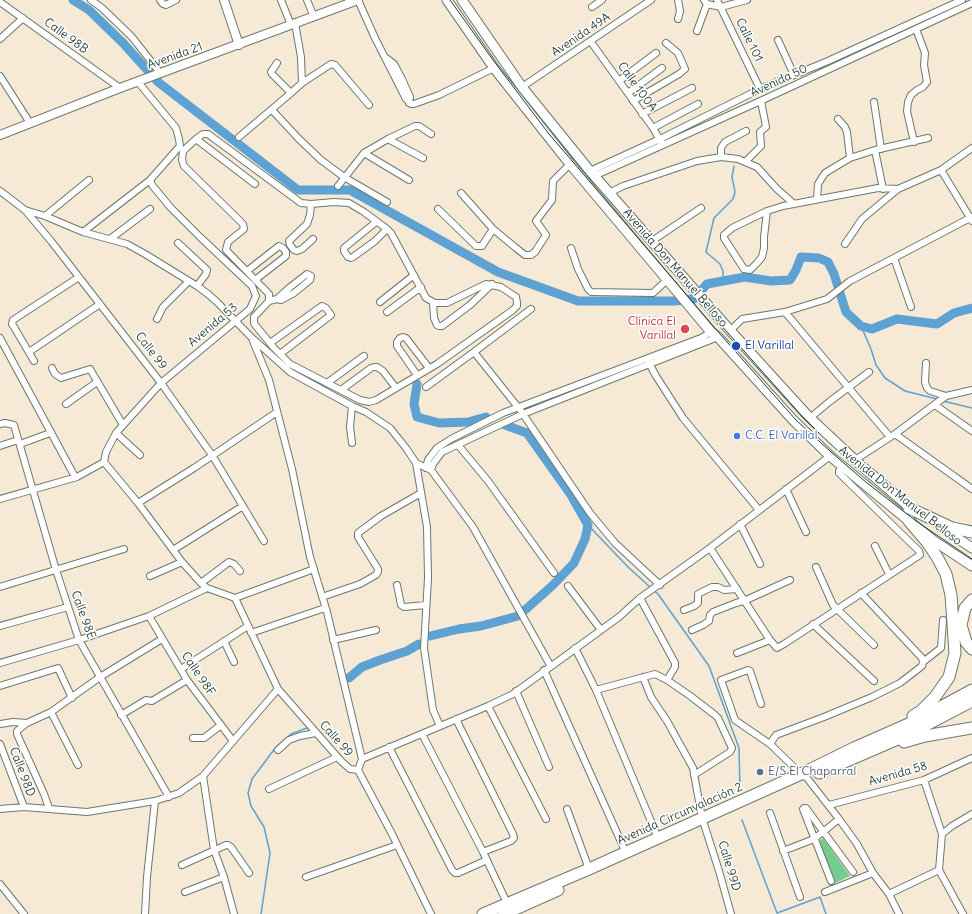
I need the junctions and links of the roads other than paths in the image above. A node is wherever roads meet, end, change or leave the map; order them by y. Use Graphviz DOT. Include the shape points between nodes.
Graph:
graph roads {
  1 [pos="91,0"];
  2 [pos="160,0"];
  3 [pos="176,0"];
  4 [pos="281,0"];
  5 [pos="307,0"];
  6 [pos="355,0"];
  7 [pos="447,0"];
  8 [pos="462,0"];
  9 [pos="602,0"];
  10 [pos="651,0"];
  11 [pos="678,0"];
  12 [pos="717,0"];
  13 [pos="747,0"];
  14 [pos="962,0"];
  15 [pos="225,1"];
  16 [pos="0,2"];
  17 [pos="705,2"];
  18 [pos="972,3"];
  19 [pos="592,7"];
  20 [pos="721,7"];
  21 [pos="314,16"];
  22 [pos="23,18"];
  23 [pos="678,18"];
  24 [pos="293,24"];
  25 [pos="916,29"];
  26 [pos="697,31"];
  27 [pos="0,39"];
  28 [pos="778,40"];
  29 [pos="591,42"];
  30 [pos="666,43"];
  31 [pos="239,45"];
  32 [pos="656,53"];
  33 [pos="277,63"];
  34 [pos="494,68"];
  35 [pos="662,68"];
  36 [pos="159,74"];
  37 [pos="794,75"];
  38 [pos="0,78"];
  39 [pos="619,81"];
  40 [pos="138,82"];
  41 [pos="302,82"];
  42 [pos="522,87"];
  43 [pos="120,88"];
  44 [pos="692,88"];
  45 [pos="760,89"];
  46 [pos="291,93"];
  47 [pos="628,93"];
  48 [pos="633,100"];
  49 [pos="761,101"];
  50 [pos="874,102"];
  51 [pos="698,104"];
  52 [pos="369,105"];
  53 [pos="272,110"];
  54 [pos="642,114"];
  55 [pos="838,119"];
  56 [pos="30,123"];
  57 [pos="653,128"];
  58 [pos="746,130"];
  59 [pos="431,134"];
  60 [pos="0,135"];
  61 [pos="239,137"];
  62 [pos="928,138"];
  63 [pos="196,139"];
  64 [pos="388,139"];
  65 [pos="660,139"];
  66 [pos="914,142"];
  67 [pos="663,145"];
  68 [pos="972,148"];
  69 [pos="182,149"];
  70 [pos="878,150"];
  71 [pos="364,153"];
  72 [pos="720,157"];
  73 [pos="423,158"];
  74 [pos="850,158"];
  75 [pos="746,161"];
  76 [pos="570,164"];
  77 [pos="941,170"];
  78 [pos="592,174"];
  79 [pos="344,176"];
  80 [pos="89,180"];
  81 [pos="150,180"];
  82 [pos="409,180"];
  83 [pos="255,184"];
  84 [pos="338,186"];
  85 [pos="883,188"];
  86 [pos="898,189"];
  87 [pos="0,191"];
  88 [pos="461,193"];
  89 [pos="609,193"];
  90 [pos="817,199"];
  91 [pos="387,202"];
  92 [pos="311,204"];
  93 [pos="794,204"];
  94 [pos="701,208"];
  95 [pos="150,209"];
  96 [pos="438,209"];
  97 [pos="25,210"];
  98 [pos="767,212"];
  99 [pos="45,216"];
  100 [pos="971,218"];
  101 [pos="376,222"];
  102 [pos="387,229"];
  103 [pos="493,229"];
  104 [pos="84,232"];
  105 [pos="313,239"];
  106 [pos="110,240"];
  107 [pos="652,241"];
  108 [pos="178,244"];
  109 [pos="845,244"];
  110 [pos="571,248"];
  111 [pos="894,258"];
  112 [pos="247,271"];
  113 [pos="414,275"];
  114 [pos="79,277"];
  115 [pos="668,279"];
  116 [pos="255,280"];
  117 [pos="190,281"];
  118 [pos="492,284"];
  119 [pos="197,286"];
  120 [pos="421,288"];
  121 [pos="277,299"];
  122 [pos="269,301"];
  123 [pos="380,302"];
  124 [pos="433,302"];
  125 [pos="100,304"];
  126 [pos="911,307"];
  127 [pos="250,309"];
  128 [pos="531,309"];
  129 [pos="387,312"];
  130 [pos="785,312"];
  131 [pos="257,314"];
  132 [pos="157,318"];
  133 [pos="236,321"];
  134 [pos="730,331"];
  135 [pos="714,334"];
  136 [pos="0,338"];
  137 [pos="252,338"];
  138 [pos="270,343"];
  139 [pos="29,352"];
  140 [pos="474,352"];
  141 [pos="280,354"];
  142 [pos="364,356"];
  143 [pos="34,361"];
  144 [pos="648,362"];
  145 [pos="926,363"];
  146 [pos="52,368"];
  147 [pos="429,368"];
  148 [pos="869,372"];
  149 [pos="417,375"];
  150 [pos="97,382"];
  151 [pos="161,383"];
  152 [pos="327,383"];
  153 [pos="849,387"];
  154 [pos="396,388"];
  155 [pos="426,388"];
  156 [pos="341,390"];
  157 [pos="972,390"];
  158 [pos="945,397"];
  159 [pos="66,404"];
  160 [pos="937,404"];
  161 [pos="352,406"];
  162 [pos="518,407"];
  163 [pos="277,412"];
  164 [pos="524,414"];
  165 [pos="810,418"];
  166 [pos="0,424"];
  167 [pos="123,425"];
  168 [pos="972,431"];
  169 [pos="50,433"];
  170 [pos="116,433"];
  171 [pos="893,435"];
  172 [pos="21,442"];
  173 [pos="352,443"];
  174 [pos="458,445"];
  175 [pos="0,446"];
  176 [pos="140,455"];
  177 [pos="212,455"];
  178 [pos="830,456"];
  179 [pos="855,460"];
  180 [pos="104,462"];
  181 [pos="416,463"];
  182 [pos="843,467"];
  183 [pos="429,469"];
  184 [pos="75,477"];
  185 [pos="32,489"];
  186 [pos="786,489"];
  187 [pos="972,489"];
  188 [pos="420,493"];
  189 [pos="0,499"];
  190 [pos="138,503"];
  191 [pos="243,506"];
  192 [pos="910,508"];
  193 [pos="759,510"];
  194 [pos="909,521"];
  195 [pos="740,524"];
  196 [pos="806,532"];
  197 [pos="972,532"];
  198 [pos="264,541"];
  199 [pos="875,546"];
  200 [pos="710,548"];
  201 [pos="972,548"];
  202 [pos="124,549"];
  203 [pos="173,550"];
  204 [pos="182,562"];
  205 [pos="760,564"];
  206 [pos="972,566"];
  207 [pos="816,567"];
  208 [pos="314,569"];
  209 [pos="56,570"];
  210 [pos="240,571"];
  211 [pos="554,573"];
  212 [pos="889,574"];
  213 [pos="150,576"];
  214 [pos="790,580"];
  215 [pos="201,583"];
  216 [pos="660,585"];
  217 [pos="397,586"];
  218 [pos="568,586"];
  219 [pos="0,587"];
  220 [pos="207,588"];
  221 [pos="737,589"];
  222 [pos="861,593"];
  223 [pos="322,597"];
  224 [pos="235,598"];
  225 [pos="640,598"];
  226 [pos="972,600"];
  227 [pos="744,601"];
  228 [pos="426,605"];
  229 [pos="68,607"];
  230 [pos="325,608"];
  231 [pos="836,609"];
  232 [pos="684,610"];
  233 [pos="149,616"];
  234 [pos="943,620"];
  235 [pos="813,624"];
  236 [pos="0,626"];
  237 [pos="248,626"];
  238 [pos="376,630"];
  239 [pos="601,630"];
  240 [pos="692,630"];
  241 [pos="251,633"];
  242 [pos="162,639"];
  243 [pos="79,640"];
  244 [pos="333,640"];
  245 [pos="770,640"];
  246 [pos="224,641"];
  247 [pos="874,646"];
  248 [pos="575,648"];
  249 [pos="972,649"];
  250 [pos="737,653"];
  251 [pos="234,662"];
  252 [pos="923,662"];
  253 [pos="0,663"];
  254 [pos="550,665"];
  255 [pos="181,669"];
  256 [pos="544,670"];
  257 [pos="100,677"];
  258 [pos="643,677"];
  259 [pos="187,680"];
  260 [pos="667,680"];
  261 [pos="874,681"];
  262 [pos="0,686"];
  263 [pos="278,689"];
  264 [pos="596,690"];
  265 [pos="972,690"];
  266 [pos="516,692"];
  267 [pos="72,698"];
  268 [pos="972,701"];
  269 [pos="761,704"];
  270 [pos="488,706"];
  271 [pos="51,712"];
  272 [pos="122,715"];
  273 [pos="456,719"];
  274 [pos="27,723"];
  275 [pos="0,724"];
  276 [pos="221,725"];
  277 [pos="440,726"];
  278 [pos="972,728"];
  279 [pos="316,733"];
  280 [pos="888,733"];
  281 [pos="422,734"];
  282 [pos="193,738"];
  283 [pos="233,741"];
  284 [pos="0,744"];
  285 [pos="770,744"];
  286 [pos="389,747"];
  287 [pos="876,749"];
  288 [pos="278,750"];
  289 [pos="337,757"];
  290 [pos="972,758"];
  291 [pos="362,759"];
  292 [pos="78,765"];
  293 [pos="549,767"];
  294 [pos="358,770"];
  295 [pos="694,775"];
  296 [pos="202,776"];
  297 [pos="804,776"];
  298 [pos="924,780"];
  299 [pos="269,789"];
  300 [pos="169,797"];
  301 [pos="155,801"];
  302 [pos="829,805"];
  303 [pos="24,807"];
  304 [pos="49,808"];
  305 [pos="0,809"];
  306 [pos="567,809"];
  307 [pos="770,813"];
  308 [pos="972,814"];
  309 [pos="546,819"];
  310 [pos="839,819"];
  311 [pos="703,822"];
  312 [pos="823,832"];
  313 [pos="942,834"];
  314 [pos="658,838"];
  315 [pos="814,839"];
  316 [pos="397,845"];
  317 [pos="214,850"];
  318 [pos="783,851"];
  319 [pos="484,852"];
  320 [pos="626,853"];
  321 [pos="487,860"];
  322 [pos="182,865"];
  323 [pos="589,869"];
  324 [pos="939,870"];
  325 [pos="853,872"];
  326 [pos="249,873"];
  327 [pos="873,873"];
  328 [pos="224,877"];
  329 [pos="306,877"];
  330 [pos="831,881"];
  331 [pos="0,884"];
  332 [pos="185,892"];
  333 [pos="825,892"];
  334 [pos="889,894"];
  335 [pos="800,897"];
  336 [pos="507,903"];
  337 [pos="24,914"];
  338 [pos="145,914"];
  339 [pos="234,914"];
  340 [pos="431,914"];
  341 [pos="483,914"];
  342 [pos="504,914"];
  343 [pos="731,914"];
  344 [pos="899,914"];
  345 [pos="963,914"];
  1 -- 36 [label="street" via="132,37"];
  2 -- 3 [label="street" via="166,6"];
  4 -- 24 [label="street"];
  5 -- 21 [label="street"];
  6 -- 21 [label="street, Avenida 21"];
  6 -- 34 [label="street" via="409,103 414,104 439,95"];
  7 -- 34 [label="main road, Avenida Don Manuel Belloso"];
  8 -- 42 [label="main road, Avenida Don Manuel Belloso"];
  9 -- 19 [label="street"];
  10 -- 29 [label="street, Avenida 49A"];
  11 -- 23 [label="street"];
  12 -- 20 [label="street, Calle 101"];
  13 -- 20 [label="street"];
  14 -- 37 [label="street, Avenida 50"];
  15 -- 31 [label="street"];
  16 -- 22 [label="street, Calle 98B"];
  17 -- 20 [label="street"];
  17 -- 26 [label="street"];
  18 -- 25 [label="street, Avenida 50"];
  20 -- 45 [label="street, Calle 101"];
  21 -- 24 [label="street, Avenida 21"];
  22 -- 27 [label="street"];
  22 -- 43 [label="street, Calle 98B"];
  24 -- 31 [label="street, Avenida 21"];
  24 -- 41 [label="street" via="301,57"];
  25 -- 49 [label="street, Avenida 50"];
  25 -- 66 [label="street" via="925,53 927,82 911,94 908,102 907,111"];
  28 -- 37 [label="street"];
  29 -- 39 [label="street, Calle 100A"];
  29 -- 42 [label="street, Avenida 49A"];
  30 -- 48 [label="street" via="678,53 685,69"];
  31 -- 36 [label="street, Avenida 21"];
  32 -- 39 [label="street"];
  33 -- 46 [label="street" via="271,72"];
  34 -- 76 [label="main road, Avenida Don Manuel Belloso"];
  35 -- 47 [label="street"];
  36 -- 40 [label="street, Avenida 21"];
  37 -- 45 [label="street, Avenida 50"];
  38 -- 56 [label="street"];
  39 -- 47 [label="street, Calle 100A"];
  40 -- 43 [label="street, Avenida 21"];
  40 -- 69 [label="street" via="176,128"];
  41 -- 46 [label="street"];
  41 -- 52 [label="street" via="327,66 335,64"];
  42 -- 78 [label="main road, Avenida Don Manuel Belloso"];
  43 -- 56 [label="street, Avenida 21"];
  44 -- 54 [label="street"];
  45 -- 65 [label="street, Avenida 50"];
  46 -- 53 [label="street"];
  47 -- 48 [label="street, Calle 100A"];
  48 -- 54 [label="street, Calle 100A"];
  49 -- 67 [label="street, Avenida 50"];
  49 -- 75 [label="street" via="766,127 760,130 760,148"];
  50 -- 70 [label="street"];
  51 -- 57 [label="street"];
  53 -- 61 [label="street"];
  53 -- 79 [label="street" via="321,160"];
  54 -- 57 [label="street, Calle 100A"];
  55 -- 74 [label="street" via="847,132"];
  56 -- 60 [label="street, Avenida 21"];
  57 -- 65 [label="street, Calle 100A"];
  58 -- 72 [label="street" via="725,142"];
  59 -- 64 [label="street" via="415,126"];
  62 -- 66 [label="street"];
  63 -- 69 [label="street"];
  63 -- 83 [label="street"];
  63 -- 92 [label="street" via="208,134 298,201"];
  64 -- 71 [label="street"];
  64 -- 73 [label="street"];
  65 -- 67 [label="street, Calle 100A"];
  65 -- 78 [label="street, Avenida 50"];
  66 -- 70 [label="street"];
  67 -- 78 [label="street, Avenida 50"];
  68 -- 77 [label="street"];
  69 -- 81 [label="street"];
  69 -- 112 [label="street" via="184,166 243,224 244,229 228,242 226,250"];
  70 -- 74 [label="street"];
  70 -- 85 [label="street"];
  71 -- 79 [label="street"];
  71 -- 82 [label="street"];
  72 -- 75 [label="street"];
  72 -- 89 [label="street" via="689,164"];
  74 -- 90 [label="street" via="825,173 818,184"];
  75 -- 93 [label="street" via="758,167"];
  76 -- 103 [label="street" via="553,181 552,200 536,221 546,235 535,252 525,255"];
  76 -- 115 [label="main road, Avenida Don Manuel Belloso"];
  77 -- 86 [label="street"];
  77 -- 100 [label="street"];
  78 -- 89 [label="main road, Avenida Don Manuel Belloso"];
  79 -- 84 [label="street"];
  79 -- 91 [label="street"];
  80 -- 99 [label="street"];
  81 -- 104 [label="street"];
  81 -- 127 [label="street, Avenida 53" via="171,208 252,286 256,296"];
  85 -- 86 [label="street"];
  85 -- 90 [label="street"];
  86 -- 109 [label="street" via="862,219"];
  87 -- 97 [label="street, Calle 99"];
  88 -- 103 [label="street"];
  89 -- 107 [label="main road, Avenida Don Manuel Belloso"];
  90 -- 93 [label="street"];
  92 -- 101 [label="street" via="349,203"];
  92 -- 105 [label="street" via="307,224 289,241 296,251"];
  93 -- 98 [label="street"];
  94 -- 107 [label="street"];
  95 -- 106 [label="street"];
  96 -- 103 [label="street" via="476,246 482,246"];
  97 -- 99 [label="street"];
  97 -- 114 [label="street, Calle 99"];
  98 -- 98 [label="street" via="732,228 724,235 744,269 750,270 762,257"];
  99 -- 104 [label="street"];
  100 -- 111 [label="street"];
  101 -- 102 [label="street"];
  101 -- 102 [label="street" via="344,248 348,257 352,258"];
  102 -- 113 [label="street"];
  104 -- 106 [label="street"];
  106 -- 117 [label="street" via="133,247"];
  107 -- 134 [label="main road, Avenida Don Manuel Belloso"];
  108 -- 119 [label="street" via="207,270"];
  110 -- 115 [label="street" via="578,269 591,292 653,293"];
  111 -- 126 [label="street"];
  111 -- 130 [label="street" via="850,281 827,299"];
  112 -- 116 [label="street"];
  112 -- 116 [label="street" via="279,246 283,248 286,256"];
  113 -- 120 [label="street"];
  113 -- 123 [label="street"];
  114 -- 125 [label="street, Calle 99"];
  114 -- 139 [label="street" via="13,320 12,324"];
  115 -- 135 [label="main road, Avenida Don Manuel Belloso"];
  116 -- 122 [label="street" via="269,294"];
  117 -- 119 [label="street"];
  117 -- 132 [label="street" via="163,307"];
  118 -- 124 [label="street" via="481,286 447,303"];
  118 -- 124 [label="street" via="442,326 437,325 434,318"];
  118 -- 147 [label="street" via="501,286 516,297 517,302 513,310"];
  119 -- 133 [label="street"];
  120 -- 124 [label="street" via="426,298"];
  120 -- 129 [label="street"];
  121 -- 121 [label="street" via="307,274 311,276 310,280 294,293 281,300"];
  121 -- 122 [label="street"];
  122 -- 131 [label="street"];
  125 -- 139 [label="street"];
  125 -- 151 [label="street, Calle 99"];
  127 -- 131 [label="street"];
  127 -- 133 [label="street, Avenida 53"];
  128 -- 140 [label="street"];
  130 -- 134 [label="street" via="742,319"];
  130 -- 153 [label="street"];
  131 -- 138 [label="street" via="254,323"];
  133 -- 137 [label="street"];
  133 -- 151 [label="street, Avenida 53"];
  134 -- 165 [label="main road, Avenida Don Manuel Belloso"];
  135 -- 144 [label="street"];
  135 -- 178 [label="main road, Avenida Don Manuel Belloso" via="793,420"];
  136 -- 169 [label="street"];
  137 -- 161 [label="street" via="290,372"];
  137 -- 163 [label="street" via="269,380"];
  138 -- 141 [label="street"];
  138 -- 141 [label="street" via="322,306 326,308 331,315"];
  139 -- 143 [label="street"];
  140 -- 155 [label="street"];
  140 -- 162 [label="street"];
  141 -- 152 [label="street" via="290,364"];
  142 -- 152 [label="street"];
  144 -- 162 [label="street"];
  144 -- 164 [label="street"];
  144 -- 193 [label="street" via="683,418"];
  145 -- 158 [label="street" via="927,388"];
  146 -- 150 [label="street" via="61,378 89,368"];
  147 -- 149 [label="street"];
  147 -- 149 [label="street" via="406,338 400,338 397,346"];
  148 -- 153 [label="street"];
  149 -- 154 [label="street"];
  150 -- 159 [label="street"];
  150 -- 167 [label="street"];
  151 -- 167 [label="street, Avenida 53"];
  151 -- 177 [label="street, Calle 99"];
  152 -- 156 [label="street"];
  153 -- 165 [label="street"];
  153 -- 171 [label="street"];
  154 -- 156 [label="street" via="368,402"];
  154 -- 156 [label="street" via="382,371 374,367"];
  157 -- 158 [label="street"];
  158 -- 160 [label="street"];
  160 -- 168 [label="street"];
  160 -- 171 [label="street"];
  161 -- 173 [label="street"];
  161 -- 181 [label="street" via="390,428"];
  162 -- 164 [label="street"];
  162 -- 183 [label="street" via="472,428 437,448 428,460"];
  163 -- 177 [label="street"];
  163 -- 208 [label="street"];
  164 -- 174 [label="street"];
  164 -- 216 [label="street" via="590,513 615,544"];
  165 -- 179 [label="main road, Avenida Don Manuel Belloso"];
  166 -- 172 [label="street, Calle 98E" via="14,425"];
  167 -- 170 [label="street, Avenida 53"];
  169 -- 172 [label="street"];
  169 -- 184 [label="street"];
  170 -- 176 [label="street"];
  170 -- 180 [label="street, Avenida 53"];
  171 -- 179 [label="street"];
  171 -- 187 [label="street"];
  172 -- 175 [label="street"];
  172 -- 185 [label="street, Calle 98E"];
  174 -- 183 [label="street" via="442,452"];
  174 -- 211 [label="street"];
  177 -- 190 [label="street"];
  177 -- 191 [label="street, Calle 99"];
  178 -- 182 [label="main road, Avenida Don Manuel Belloso"];
  178 -- 186 [label="street"];
  179 -- 192 [label="main road, Avenida Don Manuel Belloso"];
  180 -- 184 [label="street"];
  180 -- 190 [label="street"];
  181 -- 183 [label="street"];
  181 -- 188 [label="street"];
  182 -- 194 [label="main road, Avenida Don Manuel Belloso"];
  182 -- 212 [label="street" via="839,473 920,551 920,554"];
  183 -- 254 [label="street" via="473,527"];
  184 -- 185 [label="street"];
  185 -- 189 [label="street"];
  185 -- 209 [label="street, Calle 98E"];
  186 -- 193 [label="street"];
  186 -- 196 [label="street"];
  188 -- 223 [label="street" via="358,533 358,538 378,569 376,575 360,584"];
  188 -- 228 [label="street" via="427,527"];
  190 -- 203 [label="street"];
  191 -- 198 [label="street, Calle 99"];
  191 -- 203 [label="street"];
  192 -- 197 [label="highway" via="952,528"];
  192 -- 201 [label="main road, Avenida Don Manuel Belloso"];
  193 -- 195 [label="street"];
  194 -- 206 [label="main road, Avenida Don Manuel Belloso"];
  194 -- 280 [label="highway" via="927,542 946,574 951,595 955,653 949,677 935,697 921,711"];
  195 -- 200 [label="street"];
  195 -- 205 [label="street"];
  199 -- 212 [label="street"];
  200 -- 216 [label="street"];
  200 -- 221 [label="street"];
  202 -- 209 [label="street"];
  203 -- 204 [label="street"];
  204 -- 213 [label="street"];
  204 -- 215 [label="street"];
  207 -- 231 [label="street"];
  208 -- 223 [label="street"];
  208 -- 224 [label="street"];
  209 -- 219 [label="street"];
  209 -- 229 [label="street, Calle 98E"];
  210 -- 215 [label="street" via="229,562"];
  212 -- 222 [label="street"];
  214 -- 227 [label="street"];
  215 -- 220 [label="street"];
  216 -- 225 [label="street"];
  217 -- 228 [label="street" via="401,606"];
  218 -- 239 [label="street"];
  220 -- 224 [label="street"];
  220 -- 233 [label="street"];
  221 -- 227 [label="street"];
  221 -- 232 [label="street" via="724,590 712,587 698,594 698,603"];
  222 -- 231 [label="street"];
  222 -- 252 [label="street"];
  223 -- 230 [label="street"];
  224 -- 237 [label="street, Calle 99"];
  225 -- 239 [label="street"];
  225 -- 260 [label="street" via="675,663"];
  226 -- 249 [label="highway" via="965,608 961,625 966,642"];
  227 -- 240 [label="street" via="713,612 709,621"];
  227 -- 245 [label="street"];
  228 -- 277 [label="street" via="424,648 433,710"];
  229 -- 236 [label="street"];
  229 -- 243 [label="street, Calle 98E"];
  230 -- 241 [label="street"];
  230 -- 244 [label="street"];
  231 -- 235 [label="street"];
  231 -- 247 [label="street"];
  233 -- 242 [label="street, Calle 98F"];
  233 -- 243 [label="street"];
  234 -- 252 [label="street" via="941,648"];
  235 -- 245 [label="street" via="777,648"];
  235 -- 261 [label="street"];
  237 -- 241 [label="street, Calle 99"];
  237 -- 246 [label="street"];
  238 -- 244 [label="street"];
  239 -- 248 [label="street"];
  241 -- 263 [label="street, Calle 99"];
  242 -- 255 [label="street, Calle 98F"];
  242 -- 257 [label="street"];
  243 -- 253 [label="street"];
  243 -- 257 [label="street, Calle 98E"];
  244 -- 291 [label="street"];
  245 -- 250 [label="street"];
  246 -- 251 [label="street"];
  246 -- 255 [label="street"];
  248 -- 254 [label="street"];
  248 -- 264 [label="street"];
  252 -- 285 [label="street" via="922,666 900,682 865,700 776,735"];
  254 -- 256 [label="street"];
  255 -- 259 [label="street, Calle 98F"];
  256 -- 266 [label="street"];
  256 -- 320 [label="street"];
  257 -- 267 [label="street"];
  257 -- 272 [label="street, Calle 98E"];
  258 -- 260 [label="street" via="655,674"];
  258 -- 264 [label="street"];
  258 -- 295 [label="street, Calle 99D" via="651,697 667,720"];
  259 -- 272 [label="street"];
  259 -- 276 [label="street, Calle 98F"];
  260 -- 295 [label="street" via="715,715 731,744 730,752"];
  262 -- 267 [label="street" via="58,668"];
  263 -- 279 [label="street, Calle 99"];
  263 -- 283 [label="street"];
  264 -- 314 [label="street"];
  265 -- 280 [label="highway, Avenida Circunvalación 2"];
  266 -- 270 [label="street"];
  266 -- 293 [label="street"];
  267 -- 271 [label="street"];
  268 -- 287 [label="highway, Avenida Circunvalación 2"];
  269 -- 285 [label="street" via="748,670 721,680 735,720"];
  270 -- 273 [label="street"];
  270 -- 309 [label="street"];
  271 -- 274 [label="street"];
  271 -- 292 [label="street"];
  272 -- 300 [label="street, Calle 98E"];
  273 -- 277 [label="street"];
  273 -- 319 [label="street" via="514,838"];
  274 -- 275 [label="street"];
  274 -- 304 [label="street" via="17,731 17,734"];
  276 -- 282 [label="street" via="204,738"];
  276 -- 283 [label="street, Calle 98F"];
  277 -- 281 [label="street"];
  278 -- 287 [label="highway" via="925,736"];
  279 -- 288 [label="street" via="289,740"];
  279 -- 289 [label="street, Calle 99"];
  280 -- 297 [label="highway, Avenida Circunvalación 2" via="854,748"];
  281 -- 286 [label="street"];
  281 -- 319 [label="street"];
  283 -- 296 [label="street"];
  284 -- 303 [label="street, Calle 98D"];
  285 -- 297 [label="street"];
  286 -- 291 [label="street"];
  286 -- 321 [label="street" via="452,870 458,873"];
  287 -- 297 [label="highway, Avenida Circunvalación 2"];
  289 -- 294 [label="street, Calle 99" via="350,769"];
  289 -- 299 [label="street"];
  290 -- 298 [label="street, Avenida 58"];
  291 -- 294 [label="street"];
  294 -- 316 [label="street, Calle 99"];
  295 -- 311 [label="street, Calle 99D"];
  296 -- 300 [label="street"];
  296 -- 317 [label="street"];
  297 -- 302 [label="street"];
  297 -- 311 [label="highway, Avenida Circunvalación 2"];
  298 -- 302 [label="street, Avenida 58"];
  298 -- 313 [label="street"];
  300 -- 301 [label="street"];
  301 -- 304 [label="street" via="87,812"];
  301 -- 338 [label="street"];
  302 -- 310 [label="street"];
  303 -- 304 [label="street"];
  303 -- 305 [label="street"];
  306 -- 323 [label="street"];
  307 -- 318 [label="street"];
  308 -- 313 [label="street"];
  310 -- 312 [label="street"];
  310 -- 327 [label="street"];
  311 -- 314 [label="highway, Avenida Circunvalación 2"];
  311 -- 342 [label="highway, Avenida Circunvalación 2"];
  311 -- 343 [label="street, Calle 99D"];
  312 -- 315 [label="street"];
  312 -- 315 [label="street" via="804,808"];
  312 -- 325 [label="street"];
  313 -- 324 [label="street"];
  314 -- 320 [label="highway, Avenida Circunvalación 2"];
  315 -- 318 [label="street"];
  315 -- 330 [label="street"];
  316 -- 329 [label="street"];
  316 -- 340 [label="street, Calle 99"];
  317 -- 322 [label="street"];
  317 -- 326 [label="street" via="226,845 231,847"];
  317 -- 328 [label="street"];
  318 -- 335 [label="street"];
  319 -- 321 [label="street"];
  320 -- 323 [label="highway, Avenida Circunvalación 2"];
  321 -- 336 [label="street"];
  323 -- 336 [label="highway, Avenida Circunvalación 2"];
  324 -- 334 [label="street"];
  324 -- 345 [label="street"];
  327 -- 333 [label="street"];
  327 -- 334 [label="street"];
  328 -- 332 [label="street"];
  328 -- 339 [label="street"];
  331 -- 337 [label="street"];
  334 -- 344 [label="street"];
  336 -- 341 [label="highway, Avenida Circunvalación 2"];
}
